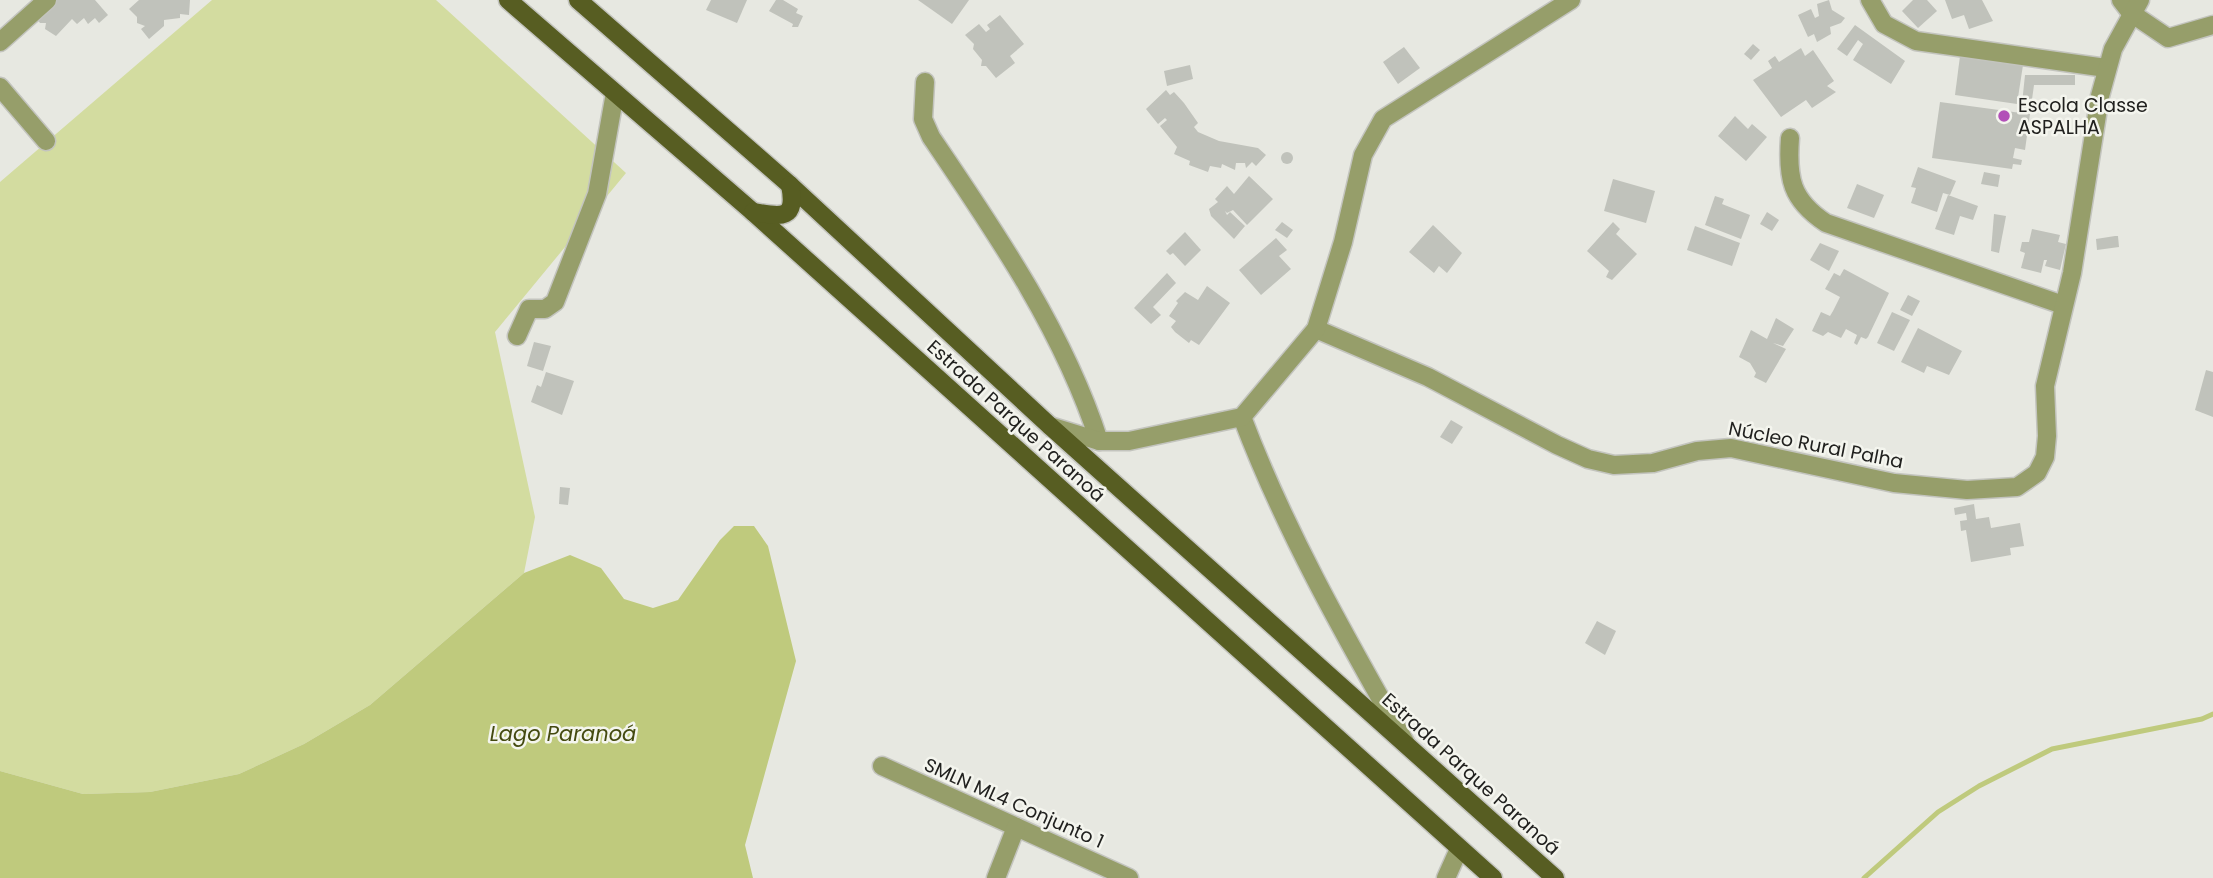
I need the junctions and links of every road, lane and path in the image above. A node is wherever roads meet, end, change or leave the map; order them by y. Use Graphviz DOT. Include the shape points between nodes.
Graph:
graph roads {
  1 [pos="47,0"];
  2 [pos="508,0"];
  3 [pos="578,0"];
  4 [pos="1571,0"];
  5 [pos="1870,0"];
  6 [pos="2130,4"];
  7 [pos="2213,26"];
  8 [pos="0,42"];
  9 [pos="2106,68"];
  10 [pos="925,82"];
  11 [pos="0,87"];
  12 [pos="615,93"];
  13 [pos="1790,138"];
  14 [pos="46,141"];
  15 [pos="790,185"];
  16 [pos="754,212"];
  17 [pos="2063,305"];
  18 [pos="1316,330"];
  19 [pos="517,336"];
  20 [pos="1242,417"];
  21 [pos="1050,426"];
  22 [pos="1099,442"];
  23 [pos="1406,744"];
  24 [pos="883,766"];
  25 [pos="1016,827"];
  26 [pos="1459,849"];
  27 [pos="996,878"];
  28 [pos="1129,878"];
  29 [pos="1446,878"];
  30 [pos="1493,878"];
  31 [pos="1555,878"];
  1 -- 8 [label="street"];
  2 -- 12 [label="main road, Estrada Parque Paranoá"];
  3 -- 15 [label="main road, Estrada Parque Paranoá"];
  4 -- 18 [label="street" via="1383,119 1363,155"];
  5 -- 9 [label="street" via="1884,24 1916,41"];
  6 -- 7 [label="street" via="2168,38"];
  6 -- 9 [label="street, Núcleo Rural Palha"];
  9 -- 17 [label="street, Núcleo Rural Palha"];
  10 -- 22 [label="street" via="923,119 931,137 1006,249 1060,345"];
  11 -- 14 [label="street"];
  12 -- 16 [label="main road, Estrada Parque Paranoá"];
  12 -- 19 [label="street" via="597,194 555,302 545,309 529,309"];
  13 -- 17 [label="street" via="1788,166 1794,190 1807,211 1826,223"];
  15 -- 16 [label="main road" via="788,212 780,216"];
  15 -- 21 [label="main road, Estrada Parque Paranoá"];
  16 -- 26 [label="main road, Estrada Parque Paranoá"];
  17 -- 18 [label="street, Núcleo Rural Palha" via="2045,386 2045,457 2037,473 2017,487 1985,491 1894,483 1731,448 1653,463 1614,465 1588,459 1428,377"];
  18 -- 20 [label="street"];
  20 -- 22 [label="street" via="1171,434"];
  20 -- 23 [label="street" via="1301,553"];
  21 -- 22 [label="street"];
  21 -- 23 [label="main road, Estrada Parque Paranoá"];
  23 -- 31 [label="main road, Estrada Parque Paranoá"];
  24 -- 25 [label="street, SMLN ML4 Conjunto 1"];
  25 -- 27 [label="street"];
  25 -- 28 [label="street, SMLN ML4 Conjunto 1"];
  26 -- 29 [label="street"];
  26 -- 30 [label="main road, Estrada Parque Paranoá"];
}
